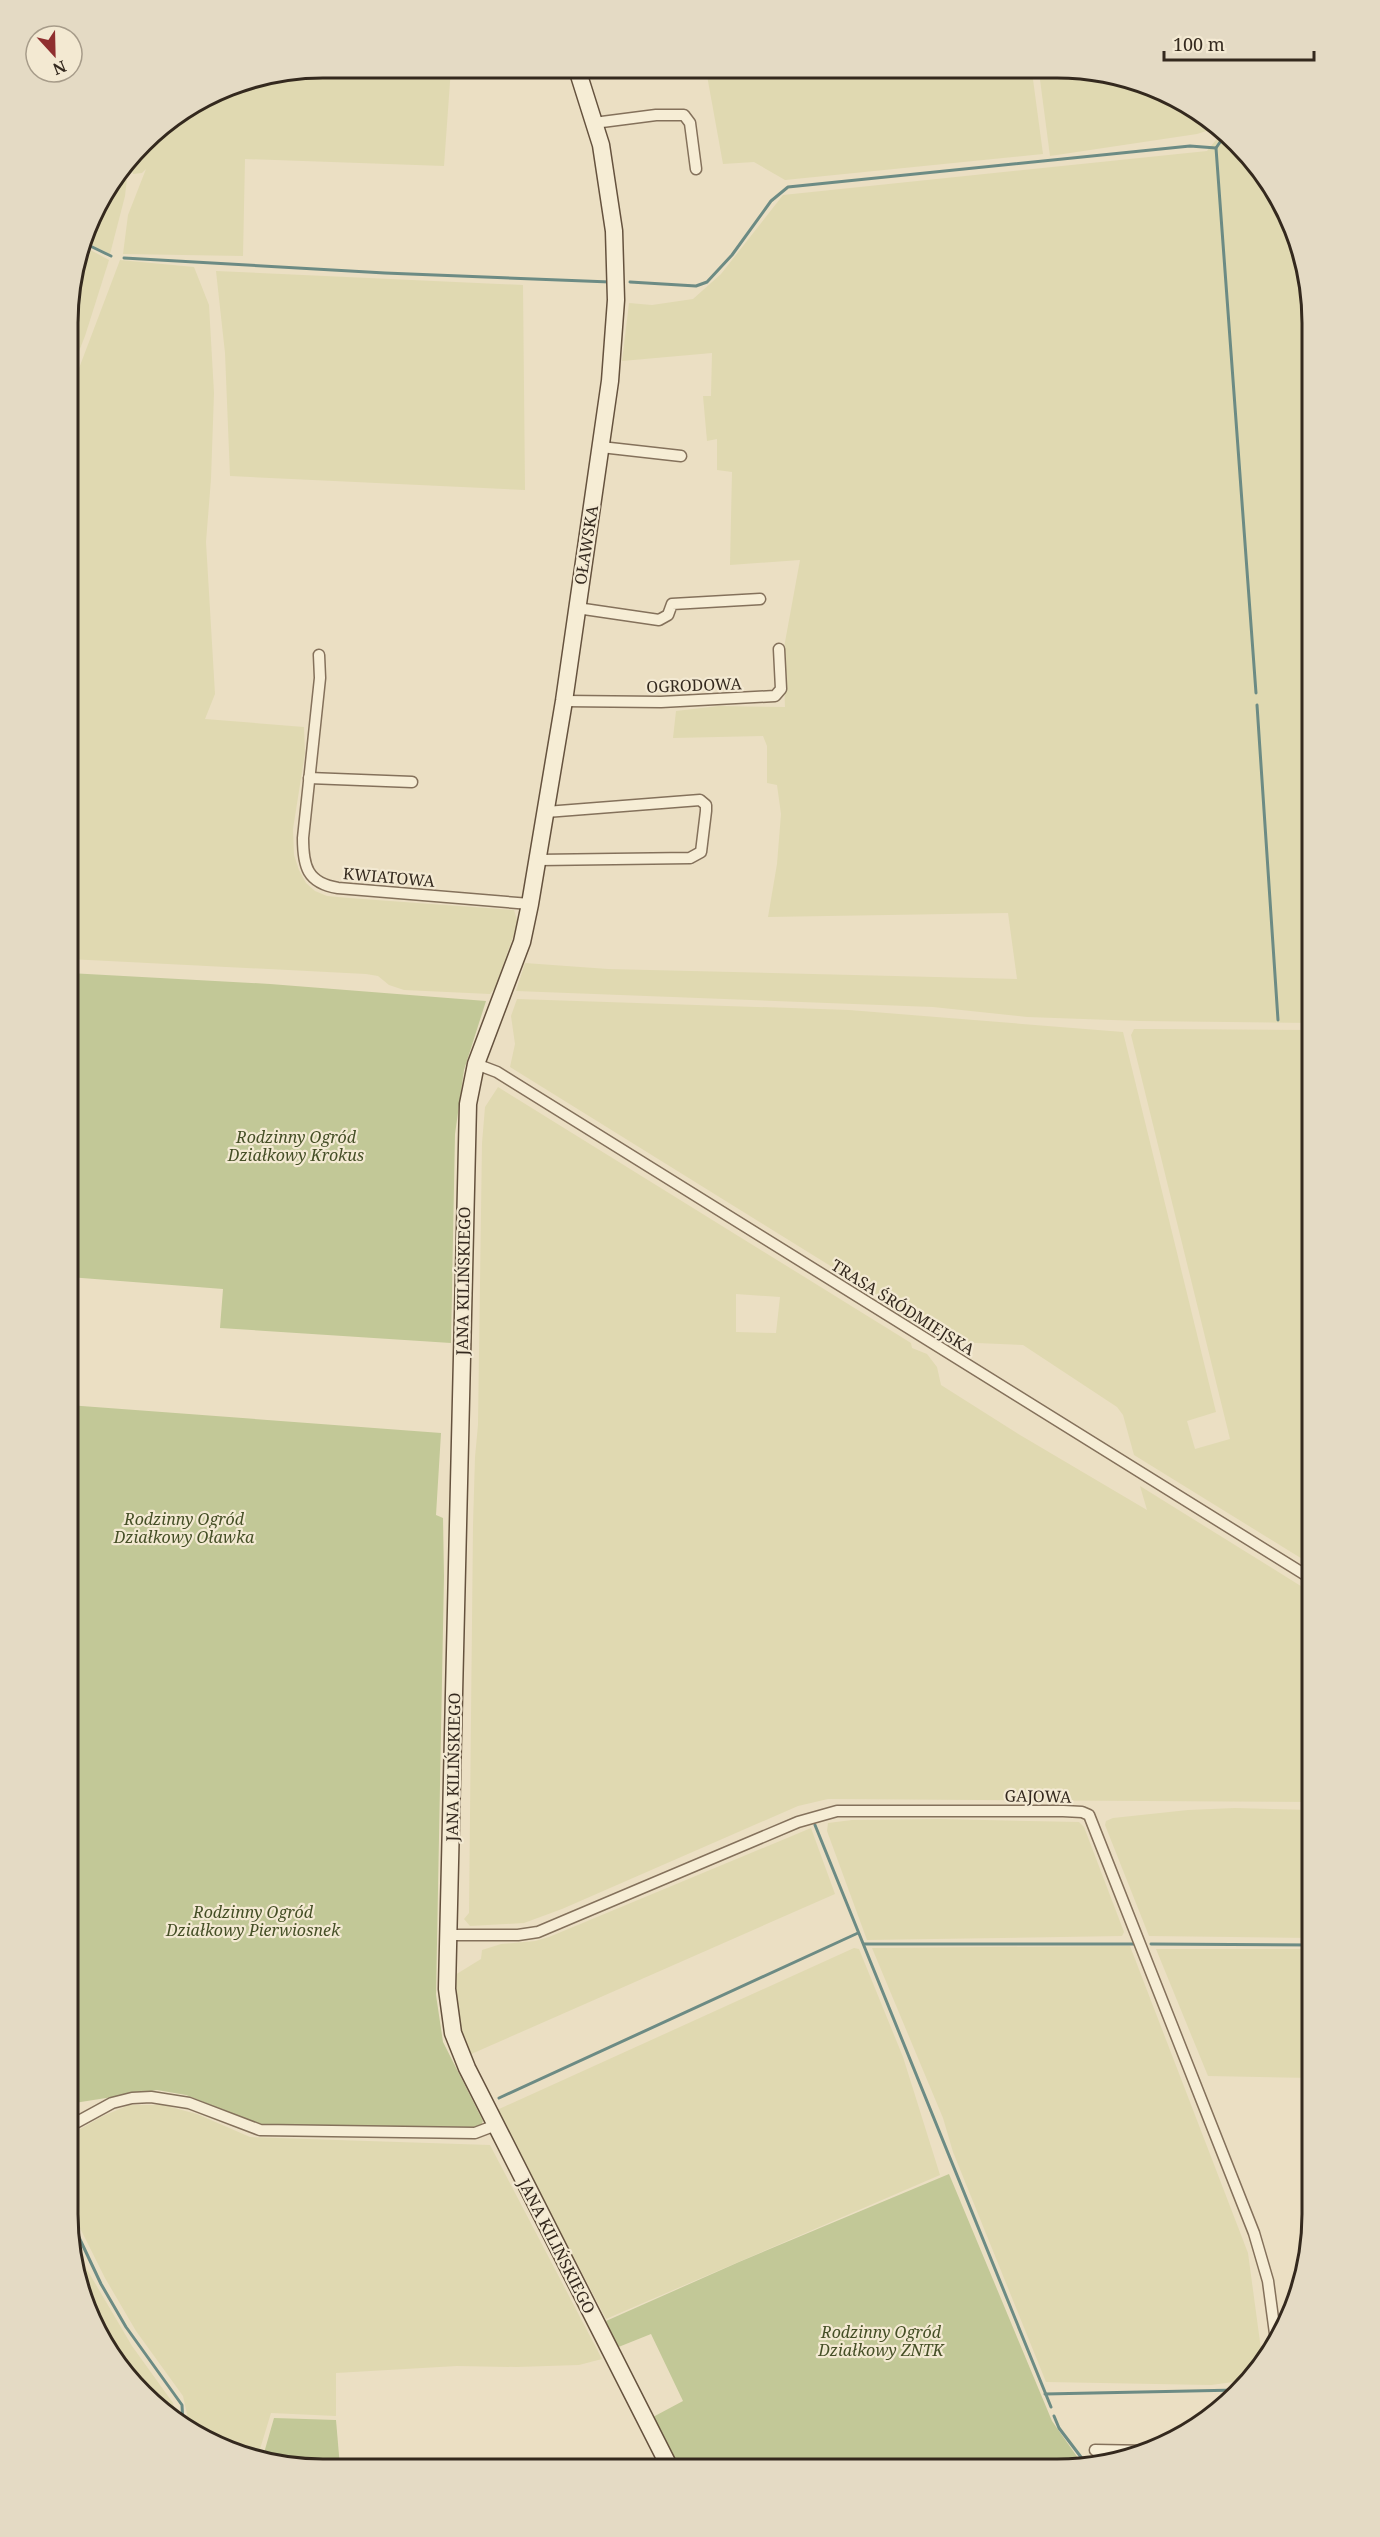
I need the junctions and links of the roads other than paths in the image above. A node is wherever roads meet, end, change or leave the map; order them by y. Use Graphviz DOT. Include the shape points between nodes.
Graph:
graph roads {
  1 [pos="580,78"];
  2 [pos="594,123"];
  3 [pos="696,169"];
  4 [pos="601,447"];
  5 [pos="681,456"];
  6 [pos="760,599"];
  7 [pos="577,608"];
  8 [pos="779,649"];
  9 [pos="320,655"];
  10 [pos="564,701"];
  11 [pos="309,778"];
  12 [pos="412,782"];
  13 [pos="546,812"];
  14 [pos="538,860"];
  15 [pos="530,904"];
  16 [pos="493,1017"];
  17 [pos="476,1065"];
  18 [pos="1302,1573"];
  19 [pos="449,1935"];
  20 [pos="78,2122"];
  21 [pos="496,2125"];
  22 [pos="1279,2317"];
  23 [pos="1095,2450"];
  24 [pos="1122,2451"];
  25 [pos="665,2459"];
  1 -- 2 [label="street, OŁAWSKA"];
  2 -- 3 [label="street" via="684,116 690,123"];
  2 -- 4 [label="street, OŁAWSKA" via="607,177 617,278"];
  4 -- 5 [label="street"];
  4 -- 7 [label="street, OŁAWSKA"];
  6 -- 7 [label="street" via="672,604 668,615 659,620"];
  7 -- 10 [label="street, OŁAWSKA"];
  8 -- 10 [label="street, OGRODOWA" via="781,689 775,696 661,702"];
  9 -- 11 [label="street, KWIATOWA"];
  10 -- 13 [label="street, OŁAWSKA"];
  11 -- 12 [label="street"];
  11 -- 15 [label="street, KWIATOWA" via="304,862 320,883 338,888"];
  13 -- 14 [label="street, OŁAWSKA"];
  13 -- 14 [label="street" via="700,800 706,805 701,852 690,858"];
  14 -- 15 [label="street, OŁAWSKA"];
  15 -- 16 [label="street, OŁAWSKA" via="522,942"];
  16 -- 17 [label="street, JANA KILIŃSKIEGO"];
  17 -- 18 [label="street, TRASA ŚRÓDMIEJSKA" via="497,1072"];
  17 -- 19 [label="street, JANA KILIŃSKIEGO" via="466,1123"];
  19 -- 21 [label="street, JANA KILIŃSKIEGO" via="447,1989 453,2033"];
  19 -- 22 [label="street, GAJOWA" via="538,1932 830,1812 1052,1811 1089,1815 1254,2233"];
  20 -- 21 [label="street" via="112,2103 142,2097 189,2103 260,2130 475,2133"];
  21 -- 25 [label="street, JANA KILIŃSKIEGO"];
  23 -- 24 [label="street"];
}
